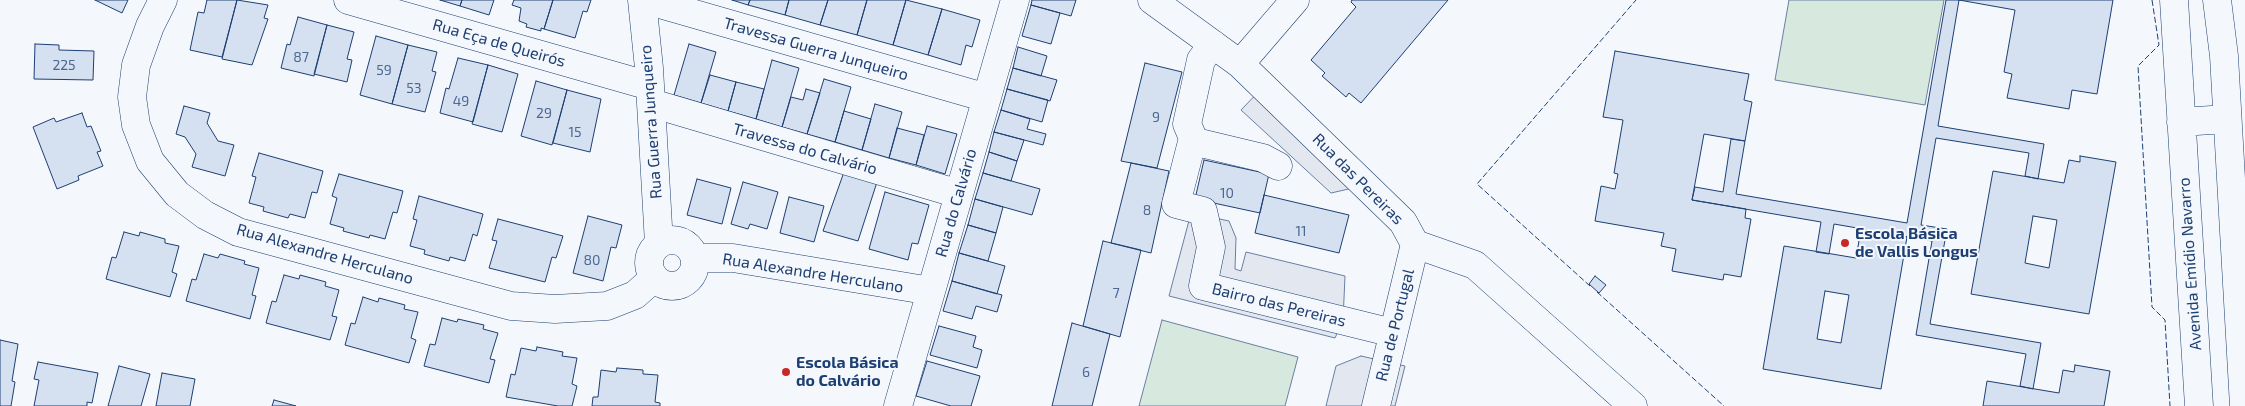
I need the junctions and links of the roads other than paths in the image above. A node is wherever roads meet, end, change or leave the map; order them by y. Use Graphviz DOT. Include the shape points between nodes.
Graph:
graph roads {
  1 [pos="162,0"];
  2 [pos="348,0"];
  3 [pos="644,0"];
  4 [pos="1015,0"];
  5 [pos="1152,0"];
  6 [pos="1295,0"];
  7 [pos="2174,0"];
  8 [pos="2218,0"];
  9 [pos="1213,44"];
  10 [pos="1240,64"];
  11 [pos="651,95"];
  12 [pos="986,98"];
  13 [pos="2227,119"];
  14 [pos="2181,122"];
  15 [pos="1192,141"];
  16 [pos="1278,166"];
  17 [pos="959,194"];
  18 [pos="659,244"];
  19 [pos="1415,244"];
  20 [pos="695,258"];
  21 [pos="654,278"];
  22 [pos="931,291"];
  23 [pos="1393,334"];
  24 [pos="898,406"];
  25 [pos="1376,406"];
  26 [pos="1632,406"];
  27 [pos="2199,406"];
  28 [pos="2244,406"];
  1 -- 21 [label="street, Rua Alexandre Herculano" via="136,65 132,97 136,125 150,161 177,194 205,215 238,232 511,306 555,309 607,306 635,295"];
  2 -- 11 [label="street, Rua Eça de Queirós"];
  3 -- 11 [label="street, Rua Guerra Junqueiro"];
  3 -- 12 [label="street, Travessa Guerra Junqueiro"];
  4 -- 12 [label="street, Rua do Calvário"];
  5 -- 9 [label="street, Rua das Pereiras"];
  6 -- 10 [label="street"];
  7 -- 14 [label="street, Avenida Emídio Navarro"];
  8 -- 13 [label="street"];
  9 -- 10 [label="street, Rua das Pereiras"];
  9 -- 15 [label="street" via="1201,60 1187,124"];
  10 -- 19 [label="street, Rua das Pereiras" via="1403,222"];
  11 -- 17 [label="street, Travessa do Calvário"];
  11 -- 18 [label="street, Rua Guerra Junqueiro"];
  12 -- 17 [label="street, Rua do Calvário"];
  13 -- 14 [label="street"];
  13 -- 28 [label="street"];
  14 -- 27 [label="street, Avenida Emídio Navarro"];
  15 -- 16 [label="street" via="1264,158"];
  15 -- 23 [label="street, Bairro das Pereiras" via="1176,204 1203,211 1211,247 1203,286"];
  17 -- 22 [label="street, Rua do Calvário"];
  18 -- 20 [label="street" via="681,241 693,251"];
  18 -- 21 [label="street" via="650,257"];
  19 -- 23 [label="street, Rua de Portugal"];
  19 -- 26 [label="street" via="1475,265"];
  20 -- 21 [label="street" via="693,274 682,284 667,286"];
  20 -- 22 [label="street, Rua Alexandre Herculano" via="733,258"];
  22 -- 24 [label="street, Rua do Calvário"];
  23 -- 25 [label="street, Rua de Portugal"];
}
